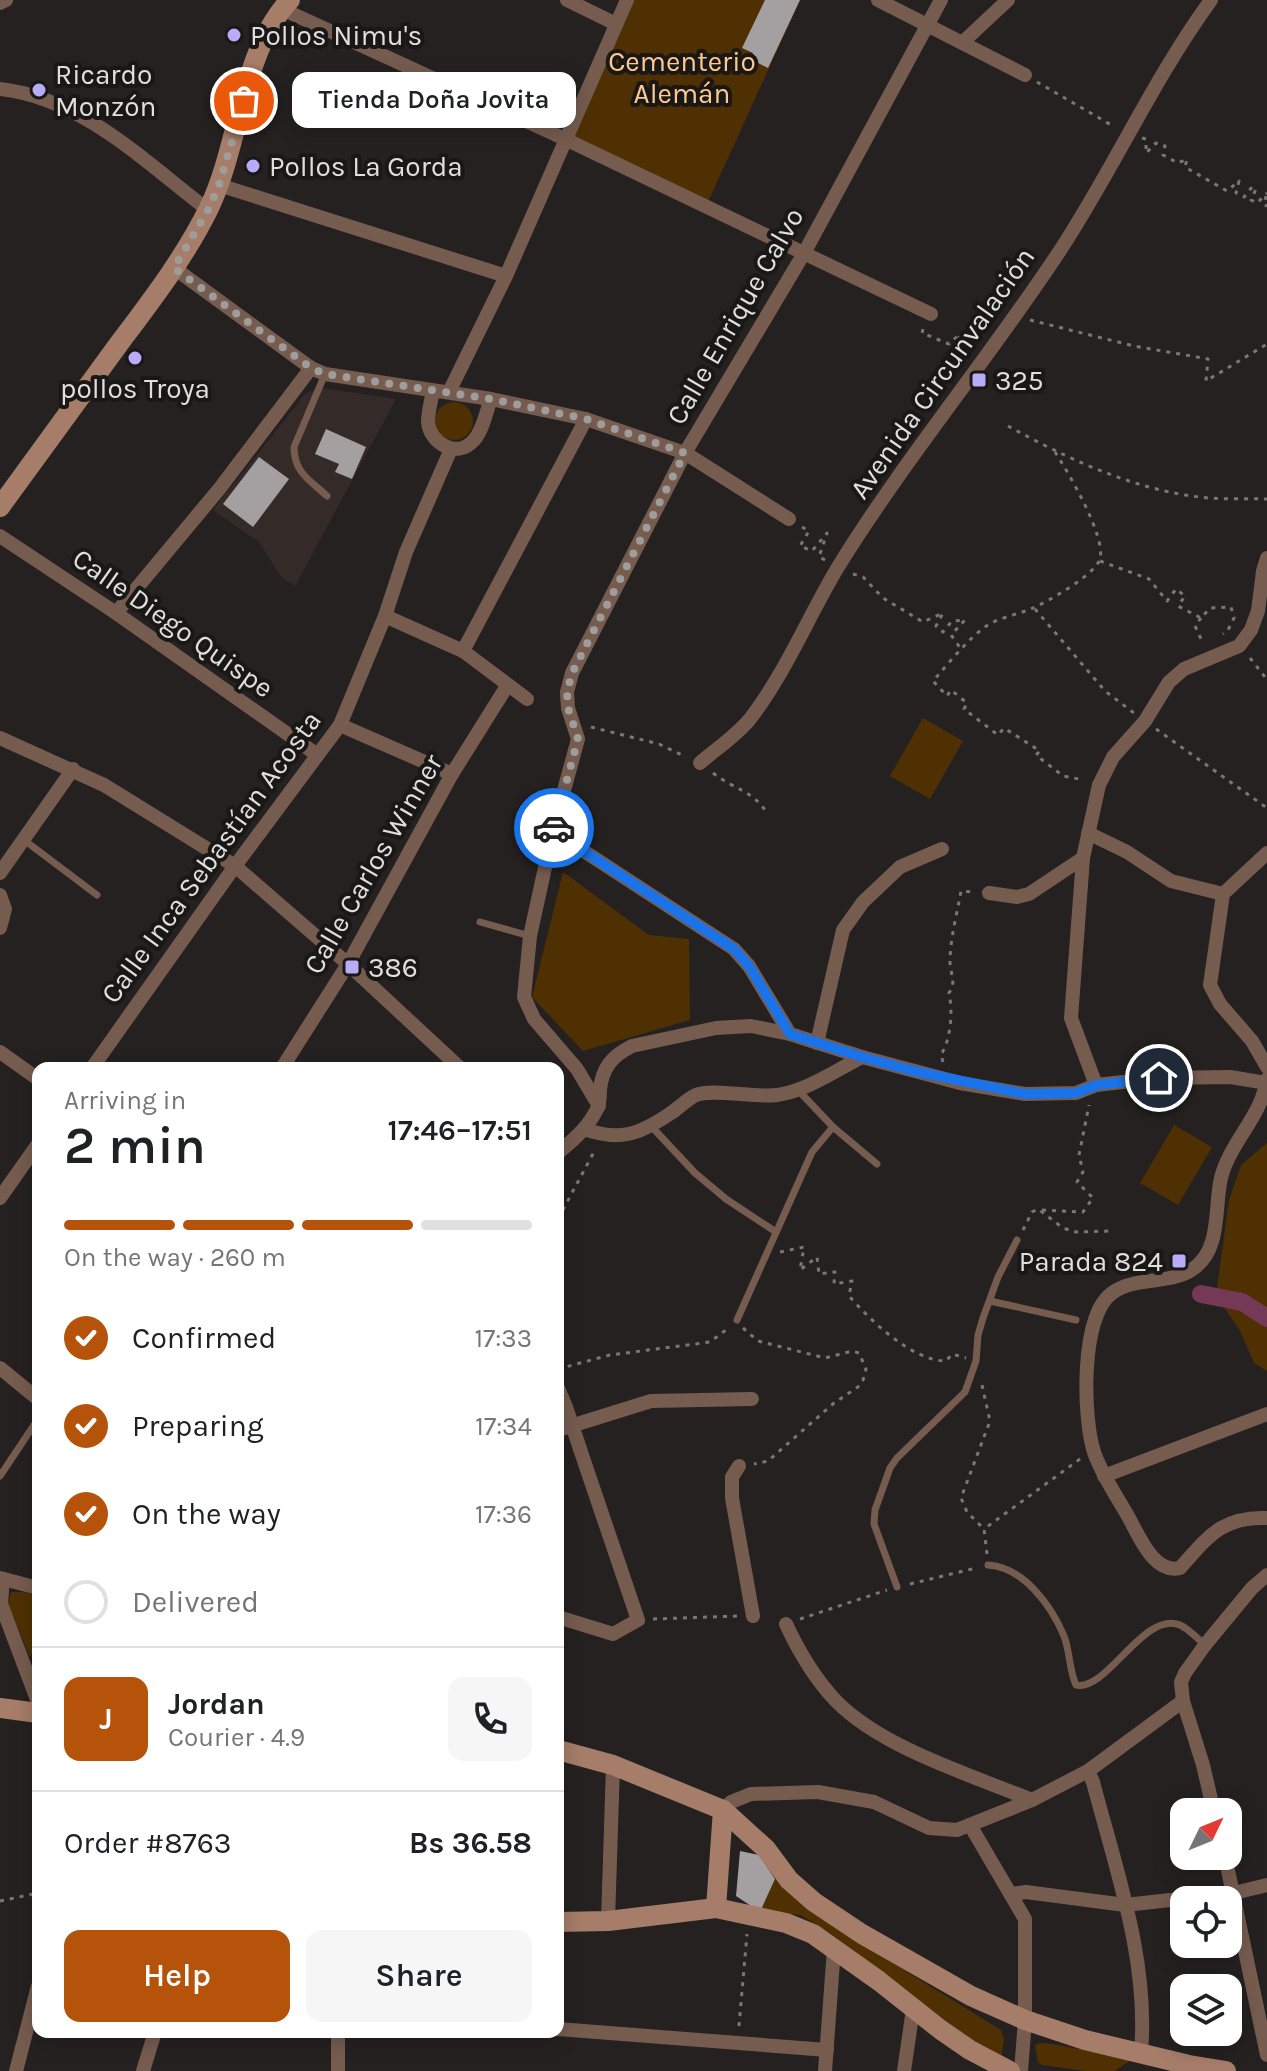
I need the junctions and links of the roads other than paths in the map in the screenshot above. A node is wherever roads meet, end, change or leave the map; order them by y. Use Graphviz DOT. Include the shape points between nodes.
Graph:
graph roads {
  1 [pos="6,0"];
  2 [pos="567,0"];
  3 [pos="627,0"];
  4 [pos="878,0"];
  5 [pos="941,0"];
  6 [pos="1008,0"];
  7 [pos="1211,0"];
  8 [pos="0,3"];
  9 [pos="286,4"];
  10 [pos="616,24"];
  11 [pos="929,25"];
  12 [pos="963,42"];
  13 [pos="1025,75"];
  14 [pos="0,89"];
  15 [pos="565,139"];
  16 [pos="219,185"];
  17 [pos="208,210"];
  18 [pos="803,255"];
  19 [pos="174,268"];
  20 [pos="506,276"];
  21 [pos="931,314"];
  22 [pos="318,371"];
  23 [pos="433,391"];
  24 [pos="449,392"];
  25 [pos="491,399"];
  26 [pos="586,419"];
  27 [pos="451,449"];
  28 [pos="685,453"];
  29 [pos="327,496"];
  30 [pos="0,507"];
  31 [pos="789,519"];
  32 [pos="0,536"];
  33 [pos="1267,558"];
  34 [pos="116,613"];
  35 [pos="385,616"];
  36 [pos="463,651"];
  37 [pos="507,686"];
  38 [pos="527,699"];
  39 [pos="340,725"];
  40 [pos="0,738"];
  41 [pos="316,754"];
  42 [pos="700,763"];
  43 [pos="73,769"];
  44 [pos="452,774"];
  45 [pos="553,831"];
  46 [pos="1088,833"];
  47 [pos="24,840"];
  48 [pos="942,849"];
  49 [pos="1267,853"];
  50 [pos="1083,858"];
  51 [pos="235,866"];
  52 [pos="0,873"];
  53 [pos="989,893"];
  54 [pos="1223,894"];
  55 [pos="0,895"];
  56 [pos="97,895"];
  57 [pos="480,922"];
  58 [pos="0,928"];
  59 [pos="530,936"];
  60 [pos="348,964"];
  61 [pos="790,1034"];
  62 [pos="817,1043"];
  63 [pos="0,1052"];
  64 [pos="862,1057"];
  65 [pos="96,1062"];
  66 [pos="286,1062"];
  67 [pos="454,1062"];
  68 [pos="1267,1067"];
  69 [pos="32,1075"];
  70 [pos="1267,1081"];
  71 [pos="1096,1085"];
  72 [pos="797,1089"];
  73 [pos="599,1106"];
  74 [pos="651,1126"];
  75 [pos="833,1127"];
  76 [pos="584,1129"];
  77 [pos="564,1147"];
  78 [pos="32,1153"];
  79 [pos="877,1164"];
  80 [pos="0,1198"];
  81 [pos="776,1232"];
  82 [pos="1017,1240"];
  83 [pos="990,1301"];
  84 [pos="737,1320"];
  85 [pos="1076,1320"];
  86 [pos="0,1368"];
  87 [pos="32,1394"];
  88 [pos="752,1399"];
  89 [pos="564,1402"];
  90 [pos="1267,1414"];
  91 [pos="32,1428"];
  92 [pos="564,1428"];
  93 [pos="739,1466"];
  94 [pos="0,1476"];
  95 [pos="1104,1476"];
  96 [pos="1267,1518"];
  97 [pos="988,1565"];
  98 [pos="1267,1575"];
  99 [pos="2,1578"];
  100 [pos="32,1586"];
  101 [pos="897,1587"];
  102 [pos="753,1616"];
  103 [pos="564,1619"];
  104 [pos="786,1624"];
  105 [pos="1205,1645"];
  106 [pos="32,1686"];
  107 [pos="1183,1701"];
  108 [pos="0,1708"];
  109 [pos="32,1712"];
  110 [pos="564,1752"];
  111 [pos="613,1765"];
  112 [pos="1088,1771"];
  113 [pos="1211,1798"];
  114 [pos="1032,1800"];
  115 [pos="723,1810"];
  116 [pos="970,1825"];
  117 [pos="1267,1885"];
  118 [pos="1242,1891"];
  119 [pos="1012,1894"];
  120 [pos="1170,1900"];
  121 [pos="1125,1905"];
  122 [pos="716,1908"];
  123 [pos="608,1921"];
  124 [pos="564,1922"];
  125 [pos="1242,1932"];
  126 [pos="834,1948"];
  127 [pos="32,2009"];
  128 [pos="913,2009"];
  129 [pos="1025,2020"];
  130 [pos="564,2029"];
  131 [pos="153,2038"];
  132 [pos="338,2038"];
  133 [pos="827,2050"];
  134 [pos="1141,2052"];
  135 [pos="1267,2055"];
  136 [pos="16,2071"];
  137 [pos="143,2071"];
  138 [pos="338,2071"];
  139 [pos="825,2071"];
  140 [pos="904,2071"];
  141 [pos="1010,2071"];
  142 [pos="1021,2071"];
  143 [pos="1226,2071"];
  1 -- 8 [label="street"];
  2 -- 10 [label="street"];
  3 -- 10 [label="street"];
  4 -- 11 [label="street"];
  5 -- 11 [label="street, Calle Enrique Calvo"];
  6 -- 12 [label="street"];
  7 -- 42 [label="street, Avenida Circunvalación" via="1172,56 1095,196 838,568 750,719"];
  9 -- 15 [label="street"];
  9 -- 16 [label="street" via="261,45"];
  10 -- 15 [label="street"];
  11 -- 12 [label="street"];
  11 -- 18 [label="street, Calle Enrique Calvo"];
  12 -- 13 [label="street"];
  14 -- 17 [label="street" via="65,107 115,138"];
  15 -- 18 [label="street"];
  15 -- 20 [label="street"];
  16 -- 17 [label="street"];
  16 -- 20 [label="street"];
  17 -- 19 [label="street"];
  18 -- 21 [label="street"];
  18 -- 28 [label="street, Calle Enrique Calvo"];
  19 -- 22 [label="street"];
  19 -- 30 [label="street"];
  20 -- 24 [label="street"];
  22 -- 23 [label="street"];
  22 -- 29 [label="lane" via="294,460"];
  22 -- 34 [label="street"];
  23 -- 24 [label="street"];
  23 -- 27 [label="street" via="428,423 437,441"];
  24 -- 25 [label="street"];
  25 -- 26 [label="street"];
  25 -- 27 [label="street, Calle Inca Sebastían Acosta" via="474,440"];
  26 -- 28 [label="street"];
  26 -- 36 [label="street"];
  27 -- 35 [label="street, Calle Inca Sebastían Acosta"];
  28 -- 31 [label="street"];
  28 -- 45 [label="street, Calle Enrique Calvo" via="572,673 568,708 578,739"];
  32 -- 34 [label="street, Calle Diego Quispe"];
  33 -- 46 [label="street" via="1251,630 1239,646 1184,669 1160,693 1103,774"];
  34 -- 41 [label="street, Calle Diego Quispe"];
  35 -- 36 [label="street"];
  35 -- 39 [label="street, Calle Inca Sebastían Acosta"];
  36 -- 37 [label="street"];
  37 -- 38 [label="street"];
  37 -- 44 [label="street, Calle Carlos Winner"];
  39 -- 41 [label="street, Calle Inca Sebastían Acosta"];
  39 -- 44 [label="street"];
  40 -- 43 [label="street"];
  41 -- 51 [label="street, Calle Inca Sebastían Acosta"];
  43 -- 47 [label="street"];
  43 -- 51 [label="street"];
  44 -- 60 [label="street, Calle Carlos Winner"];
  45 -- 59 [label="street, Calle Enrique Calvo"];
  45 -- 61 [label="street" via="725,941 749,966"];
  46 -- 50 [label="street"];
  46 -- 54 [label="street" via="1171,881"];
  47 -- 52 [label="street"];
  47 -- 56 [label="lane"];
  48 -- 62 [label="street" via="900,867 849,918"];
  49 -- 54 [label="street"];
  50 -- 53 [label="street" via="1029,894"];
  50 -- 71 [label="street" via="1071,1018"];
  51 -- 60 [label="street"];
  51 -- 65 [label="street, Calle Inca Sebastían Acosta"];
  54 -- 68 [label="street" via="1210,985"];
  55 -- 58 [label="street" via="5,909"];
  57 -- 59 [label="lane"];
  59 -- 73 [label="street, Calle Enrique Calvo" via="524,984 528,1009 577,1069"];
  60 -- 66 [label="street, Calle Carlos Winner"];
  60 -- 67 [label="street"];
  61 -- 62 [label="street"];
  61 -- 73 [label="street" via="734,1025 632,1046 604,1067"];
  62 -- 64 [label="street"];
  63 -- 69 [label="street"];
  64 -- 71 [label="street" via="1025,1094 1076,1093"];
  64 -- 72 [label="street"];
  70 -- 71 [label="street" via="1159,1078"];
  70 -- 95 [label="street" via="1263,1098 1229,1156 1215,1231 1201,1261 1177,1276 1112,1293 1093,1322 1088,1390 1093,1450"];
  72 -- 74 [label="street" via="753,1097 697,1095"];
  72 -- 75 [label="lane"];
  73 -- 76 [label="street"];
  74 -- 76 [label="street" via="626,1136"];
  74 -- 81 [label="lane" via="695,1173"];
  75 -- 79 [label="lane"];
  75 -- 81 [label="lane" via="812,1152"];
  76 -- 77 [label="street"];
  78 -- 80 [label="street"];
  81 -- 84 [label="lane"];
  82 -- 83 [label="lane"];
  83 -- 85 [label="lane"];
  83 -- 101 [label="lane" via="965,1392 897,1458 875,1510 877,1539"];
  86 -- 87 [label="street"];
  88 -- 92 [label="street" via="651,1401"];
  89 -- 103 [label="street, bridge" via="638,1620 613,1634"];
  90 -- 95 [label="street"];
  91 -- 94 [label="lane"];
  93 -- 102 [label="street" via="732,1477 732,1498"];
  95 -- 96 [label="street" via="1148,1552 1173,1570 1220,1527 1235,1520"];
  97 -- 105 [label="lane" via="1010,1569 1039,1596 1063,1635 1076,1685 1087,1685 1165,1625 1181,1626"];
  98 -- 105 [label="street"];
  99 -- 100 [label="street"];
  99 -- 106 [label="street" via="1,1604"];
  104 -- 114 [label="street" via="810,1670 853,1715 885,1737"];
  105 -- 107 [label="street" via="1181,1682"];
  107 -- 112 [label="street"];
  107 -- 113 [label="street"];
  108 -- 109 [label="street"];
  110 -- 111 [label="street"];
  111 -- 115 [label="street"];
  111 -- 123 [label="street"];
  112 -- 114 [label="street"];
  112 -- 121 [label="street"];
  114 -- 116 [label="street"];
  115 -- 116 [label="street" via="751,1794 818,1792 874,1802 929,1828 957,1830"];
  115 -- 122 [label="street"];
  115 -- 129 [label="street" via="814,1902 971,1996"];
  116 -- 119 [label="street"];
  117 -- 118 [label="street"];
  119 -- 121 [label="street"];
  119 -- 129 [label="street" via="1026,1926"];
  120 -- 121 [label="street"];
  121 -- 134 [label="street" via="1142,1988"];
  122 -- 123 [label="street"];
  122 -- 126 [label="street" via="786,1923"];
  123 -- 124 [label="street"];
  125 -- 135 [label="street"];
  126 -- 128 [label="street"];
  126 -- 133 [label="street"];
  127 -- 136 [label="street"];
  128 -- 140 [label="street"];
  128 -- 141 [label="street"];
  129 -- 134 [label="street"];
  129 -- 142 [label="street"];
  130 -- 133 [label="street"];
  131 -- 137 [label="street"];
  132 -- 138 [label="street"];
  133 -- 139 [label="street"];
  134 -- 143 [label="street"];
}
